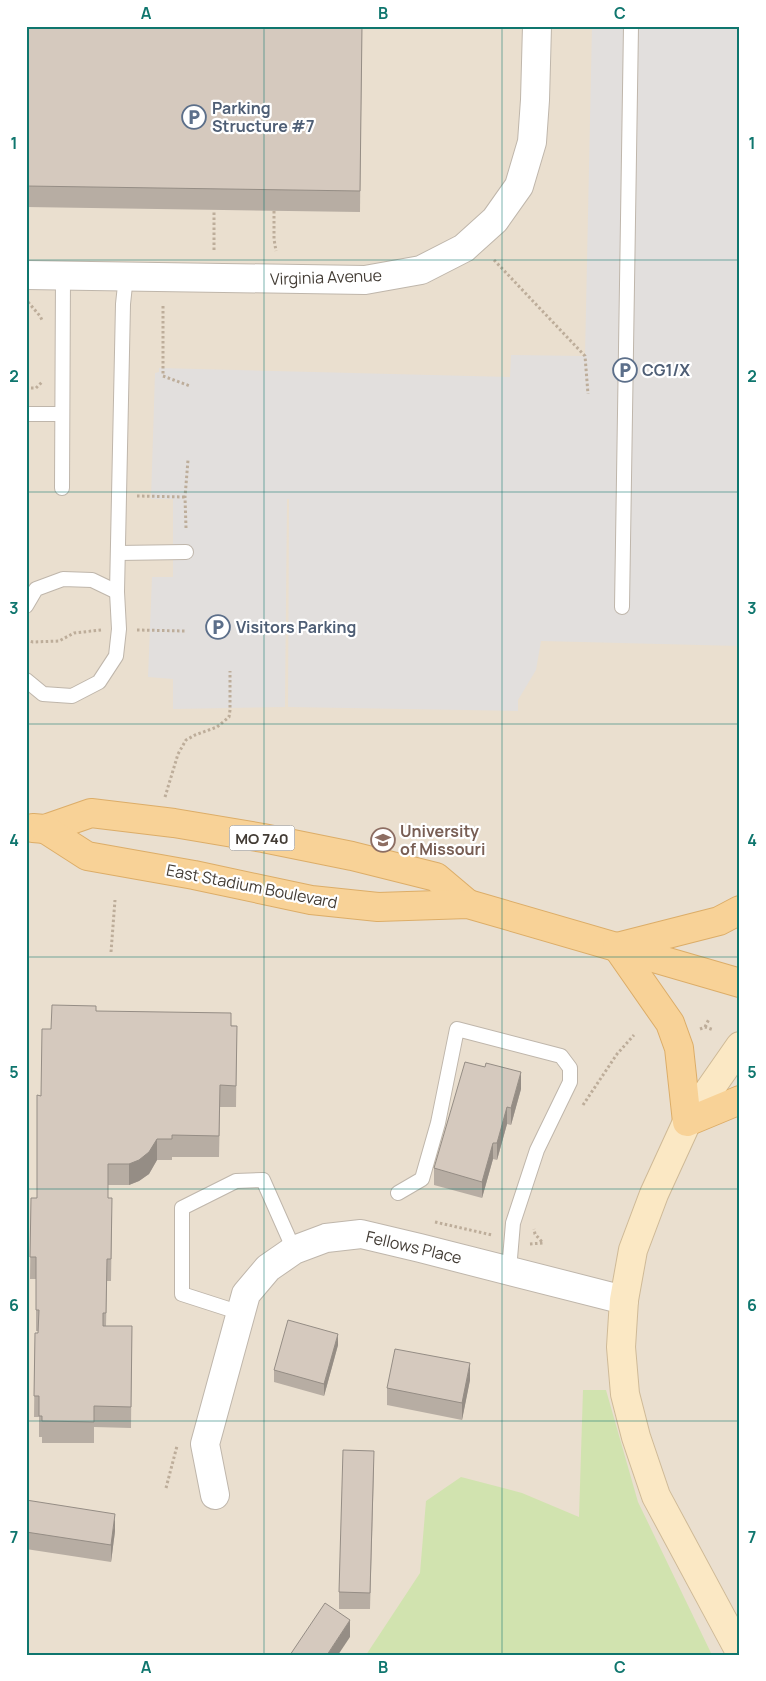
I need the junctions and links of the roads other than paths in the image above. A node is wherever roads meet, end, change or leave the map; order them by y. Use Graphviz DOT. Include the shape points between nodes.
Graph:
graph roads {
  1 [pos="537,26"];
  2 [pos="631,26"];
  3 [pos="26,275"];
  4 [pos="63,276"];
  5 [pos="126,276"];
  6 [pos="26,414"];
  7 [pos="62,414"];
  8 [pos="62,488"];
  9 [pos="186,552"];
  10 [pos="118,553"];
  11 [pos="117,592"];
  12 [pos="26,606"];
  13 [pos="622,607"];
  14 [pos="26,680"];
  15 [pos="36,828"];
  16 [pos="468,904"];
  17 [pos="740,910"];
  18 [pos="618,947"];
  19 [pos="740,983"];
  20 [pos="740,1046"];
  21 [pos="740,1100"];
  22 [pos="688,1122"];
  23 [pos="398,1193"];
  24 [pos="294,1250"];
  25 [pos="509,1270"];
  26 [pos="624,1300"];
  27 [pos="241,1313"];
  28 [pos="215,1495"];
  29 [pos="740,1652"];
  1 -- 5 [label="street, Virginia Avenue" via="532,142 519,186 495,220 464,248 421,270 365,280"];
  2 -- 13 [label="lane"];
  3 -- 4 [label="street, Virginia Avenue"];
  4 -- 5 [label="street, Virginia Avenue"];
  4 -- 7 [label="lane"];
  5 -- 10 [label="lane"];
  6 -- 7 [label="lane"];
  7 -- 8 [label="lane"];
  9 -- 10 [label="lane"];
  10 -- 11 [label="lane"];
  11 -- 12 [label="lane" via="92,580 63,578 36,589"];
  11 -- 14 [label="lane" via="119,629 116,656 99,682 72,696 43,694"];
  15 -- 16 [label="main road, East Stadium Boulevard / MO 740" via="87,856 310,900 378,907"];
  15 -- 16 [label="main road, East Stadium Boulevard / MO 740" via="91,813 263,838 436,877"];
  16 -- 18 [label="main road, East Stadium Boulevard / MO 740"];
  17 -- 18 [label="main road" via="720,921"];
  18 -- 19 [label="main road, East Stadium Boulevard / MO 740"];
  18 -- 22 [label="main road" via="670,1023 679,1048"];
  20 -- 22 [label="street"];
  21 -- 22 [label="main road"];
  22 -- 26 [label="street" via="654,1194 633,1250"];
  23 -- 25 [label="lane" via="422,1179 438,1124 457,1029 561,1056 570,1068 570,1082 537,1150 513,1224"];
  24 -- 25 [label="street, Fellows Place" via="326,1238 361,1234"];
  24 -- 27 [label="street, Fellows Place" via="268,1268 246,1294"];
  24 -- 27 [label="lane" via="262,1180 236,1181 182,1208 182,1294"];
  25 -- 26 [label="street, Fellows Place"];
  26 -- 29 [label="street" via="621,1346 625,1394 636,1437 656,1496"];
  27 -- 28 [label="street, Fellows Place" via="205,1444"];
}
